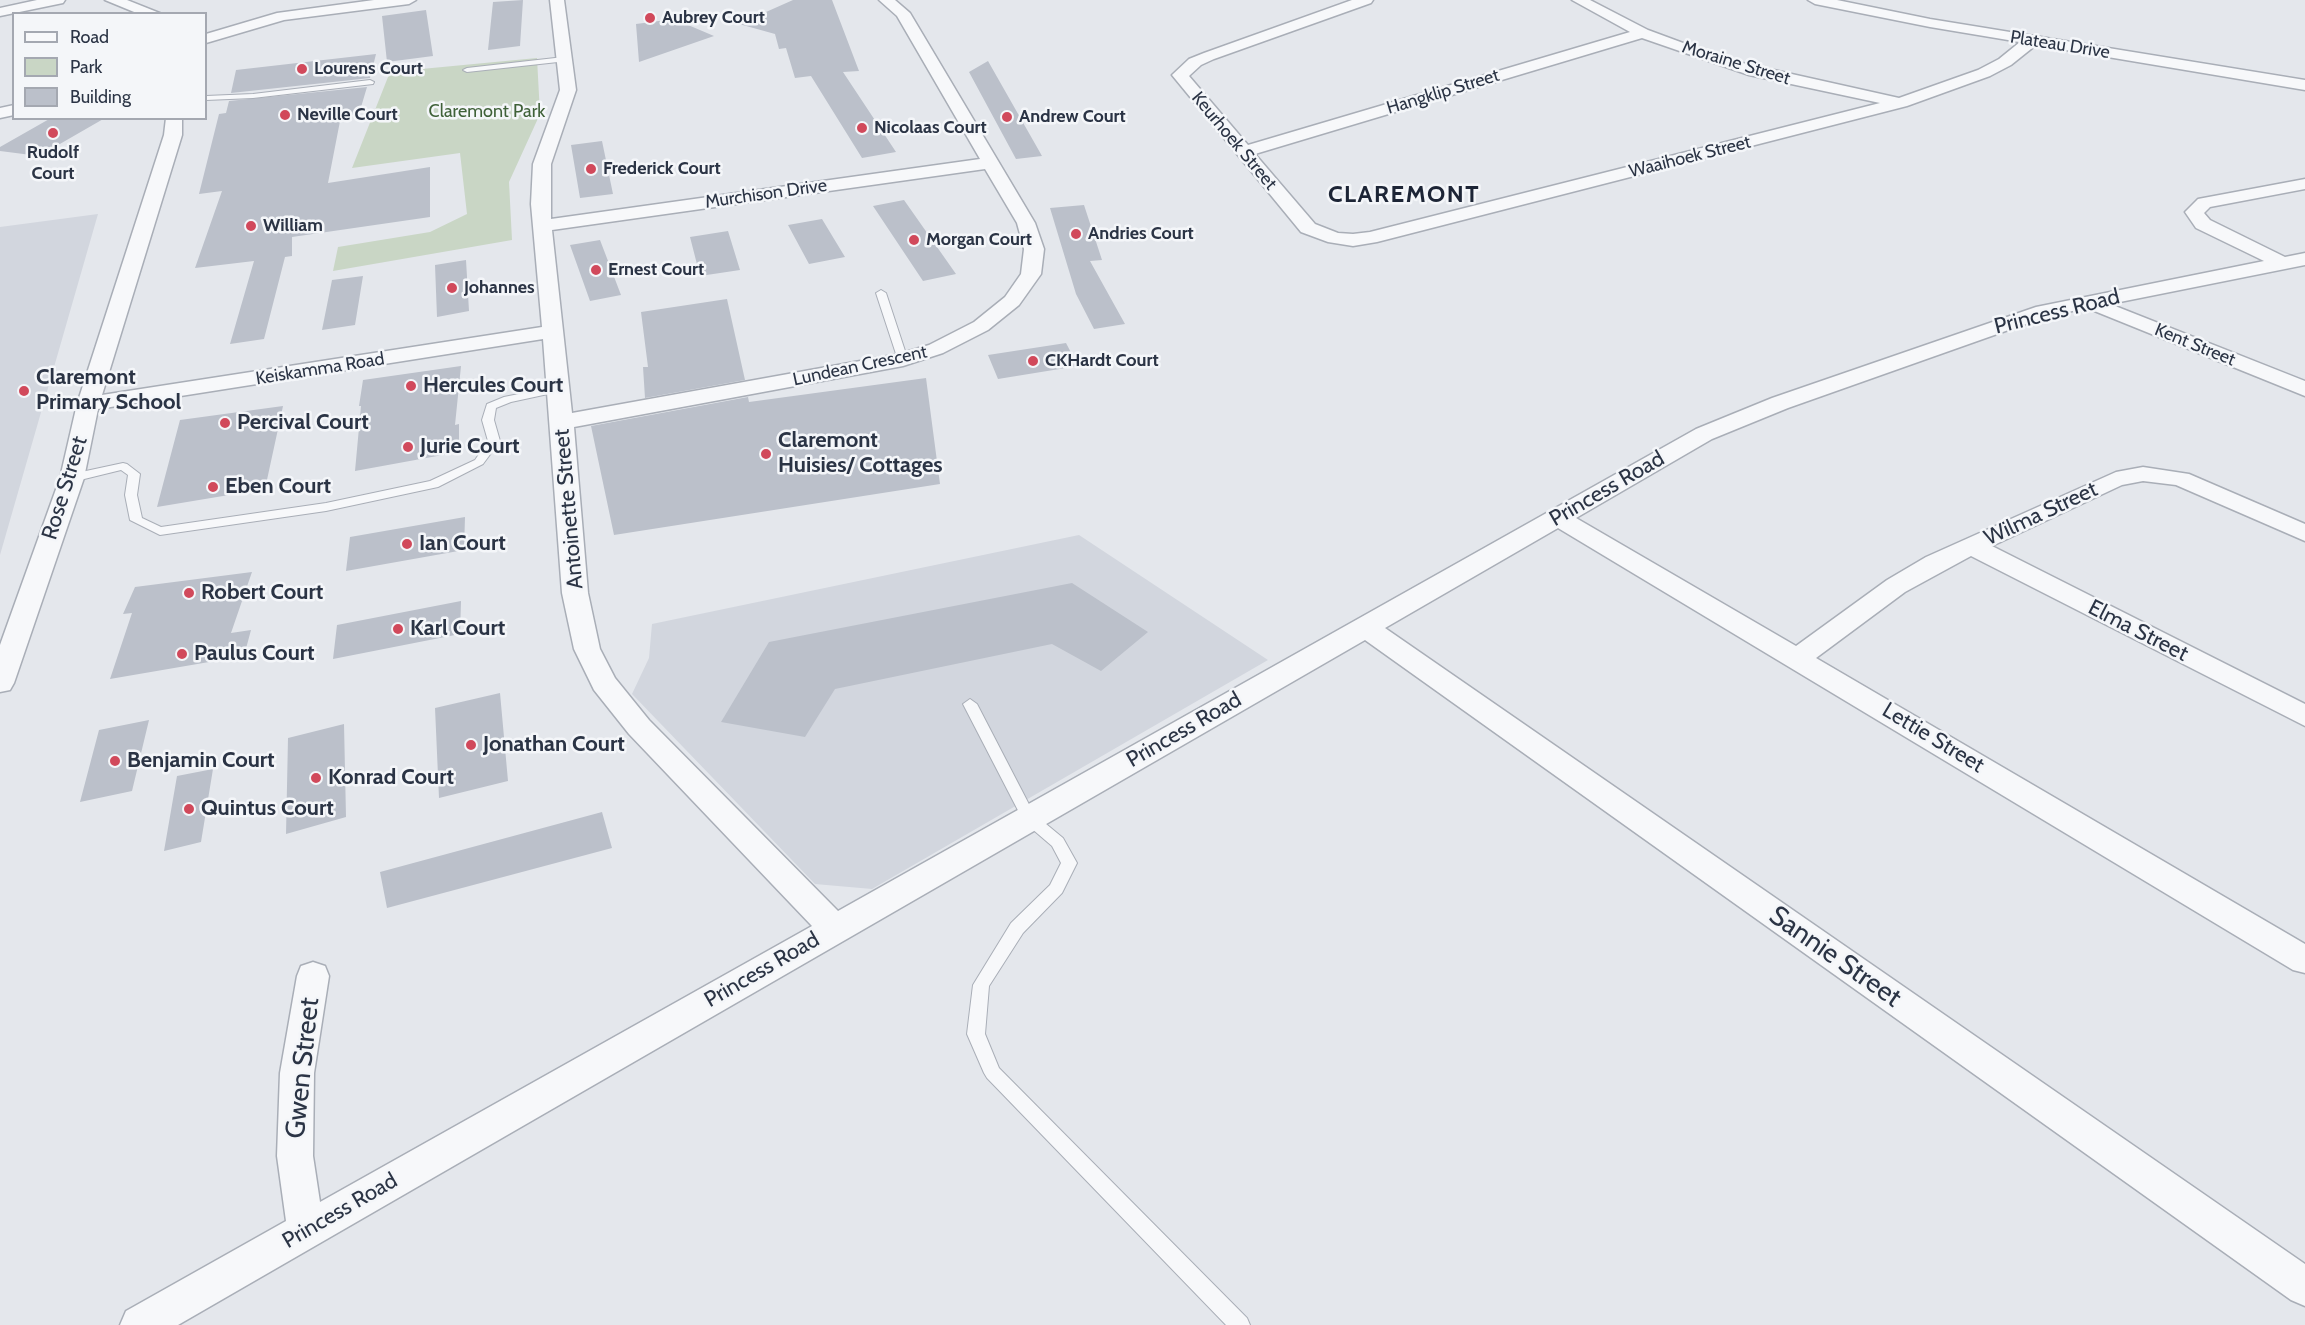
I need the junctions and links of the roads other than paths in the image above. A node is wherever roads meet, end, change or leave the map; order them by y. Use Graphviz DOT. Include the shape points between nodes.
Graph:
graph roads {
  1 [pos="58,0"];
  2 [pos="112,0"];
  3 [pos="409,0"];
  4 [pos="556,0"];
  5 [pos="886,0"];
  6 [pos="1366,0"];
  7 [pos="1579,0"];
  8 [pos="1815,0"];
  9 [pos="0,12"];
  10 [pos="150,12"];
  11 [pos="1644,33"];
  12 [pos="210,34"];
  13 [pos="2033,40"];
  14 [pos="564,59"];
  15 [pos="467,70"];
  16 [pos="370,82"];
  17 [pos="2305,85"];
  18 [pos="207,98"];
  19 [pos="1901,103"];
  20 [pos="174,120"];
  21 [pos="1243,152"];
  22 [pos="989,163"];
  23 [pos="2305,184"];
  24 [pos="543,226"];
  25 [pos="1335,238"];
  26 [pos="2294,261"];
  27 [pos="881,293"];
  28 [pos="2086,301"];
  29 [pos="551,332"];
  30 [pos="903,360"];
  31 [pos="2305,388"];
  32 [pos="558,389"];
  33 [pos="88,404"];
  34 [pos="562,422"];
  35 [pos="72,478"];
  36 [pos="1559,518"];
  37 [pos="2305,533"];
  38 [pos="1972,546"];
  39 [pos="1365,627"];
  40 [pos="1798,658"];
  41 [pos="0,683"];
  42 [pos="970,704"];
  43 [pos="2305,716"];
  44 [pos="1029,818"];
  45 [pos="835,929"];
  46 [pos="2305,960"];
  47 [pos="313,976"];
  48 [pos="306,1231"];
  49 [pos="2305,1287"];
  50 [pos="140,1325"];
  51 [pos="1240,1325"];
  1 -- 9 [label="street"];
  2 -- 10 [label="street"];
  3 -- 12 [label="street" via="282,15"];
  4 -- 14 [label="street, Antoinette Street"];
  5 -- 22 [label="street, Lundean Crescent" via="903,13"];
  6 -- 21 [label="street, Keurhoek Street" via="1209,56 1183,72 1181,79"];
  7 -- 11 [label="street, Moraine Street"];
  8 -- 13 [label="street, Plateau Drive"];
  11 -- 19 [label="street, Moraine Street" via="1755,72"];
  11 -- 21 [label="street, Hangklip Street"];
  13 -- 17 [label="street, Plateau Drive"];
  13 -- 19 [label="street, Waaihoek Street" via="1984,73"];
  14 -- 15 [label="lane"];
  14 -- 24 [label="street, Antoinette Street" via="566,101 539,180"];
  16 -- 18 [label="lane"];
  19 -- 25 [label="street, Waaihoek Street" via="1370,238"];
  20 -- 33 [label="street, Rose Street" via="173,135"];
  21 -- 25 [label="street, Keurhoek Street" via="1308,228"];
  22 -- 24 [label="street, Murchison Drive"];
  22 -- 30 [label="street, Lundean Crescent" via="1026,223 1034,249 1031,274 1012,301 981,326 936,350"];
  23 -- 26 [label="street, Princess Road" via="2204,203 2194,212 2203,224"];
  24 -- 29 [label="street, Antoinette Street"];
  26 -- 28 [label="street, Princess Road"];
  27 -- 30 [label="lane"];
  28 -- 31 [label="street, Kent Street"];
  28 -- 36 [label="street, Princess Road" via="1981,331 1704,434"];
  29 -- 32 [label="street, Antoinette Street"];
  29 -- 33 [label="street, Keiskamma Road"];
  30 -- 34 [label="street, Lundean Crescent"];
  32 -- 34 [label="street, Antoinette Street"];
  32 -- 35 [label="lane" via="492,406 488,420 494,441 479,462 434,484 326,507 160,531 136,520 131,495 134,474 123,466"];
  33 -- 35 [label="street, Rose Street"];
  34 -- 45 [label="street, Antoinette Street" via="579,621 587,649 604,683 667,758"];
  35 -- 41 [label="street, Rose Street"];
  36 -- 39 [label="street, Princess Road"];
  36 -- 40 [label="street, Lettie Street"];
  37 -- 38 [label="street, Wilma Street" via="2210,489 2181,479 2143,474 2116,479"];
  38 -- 40 [label="street, Wilma Street" via="1896,586"];
  38 -- 43 [label="street, Elma Street"];
  39 -- 44 [label="street, Princess Road"];
  39 -- 49 [label="street, Sannie Street"];
  40 -- 46 [label="street, Lettie Street"];
  42 -- 44 [label="lane"];
  44 -- 45 [label="street, Princess Road"];
  44 -- 51 [label="lane" via="1058,842 1069,863 1056,889 1017,928 981,985 976,1034 993,1073"];
  45 -- 48 [label="street, Princess Road"];
  47 -- 48 [label="street, Gwen Street" via="297,1073 295,1144"];
  48 -- 50 [label="street, Princess Road"];
}
